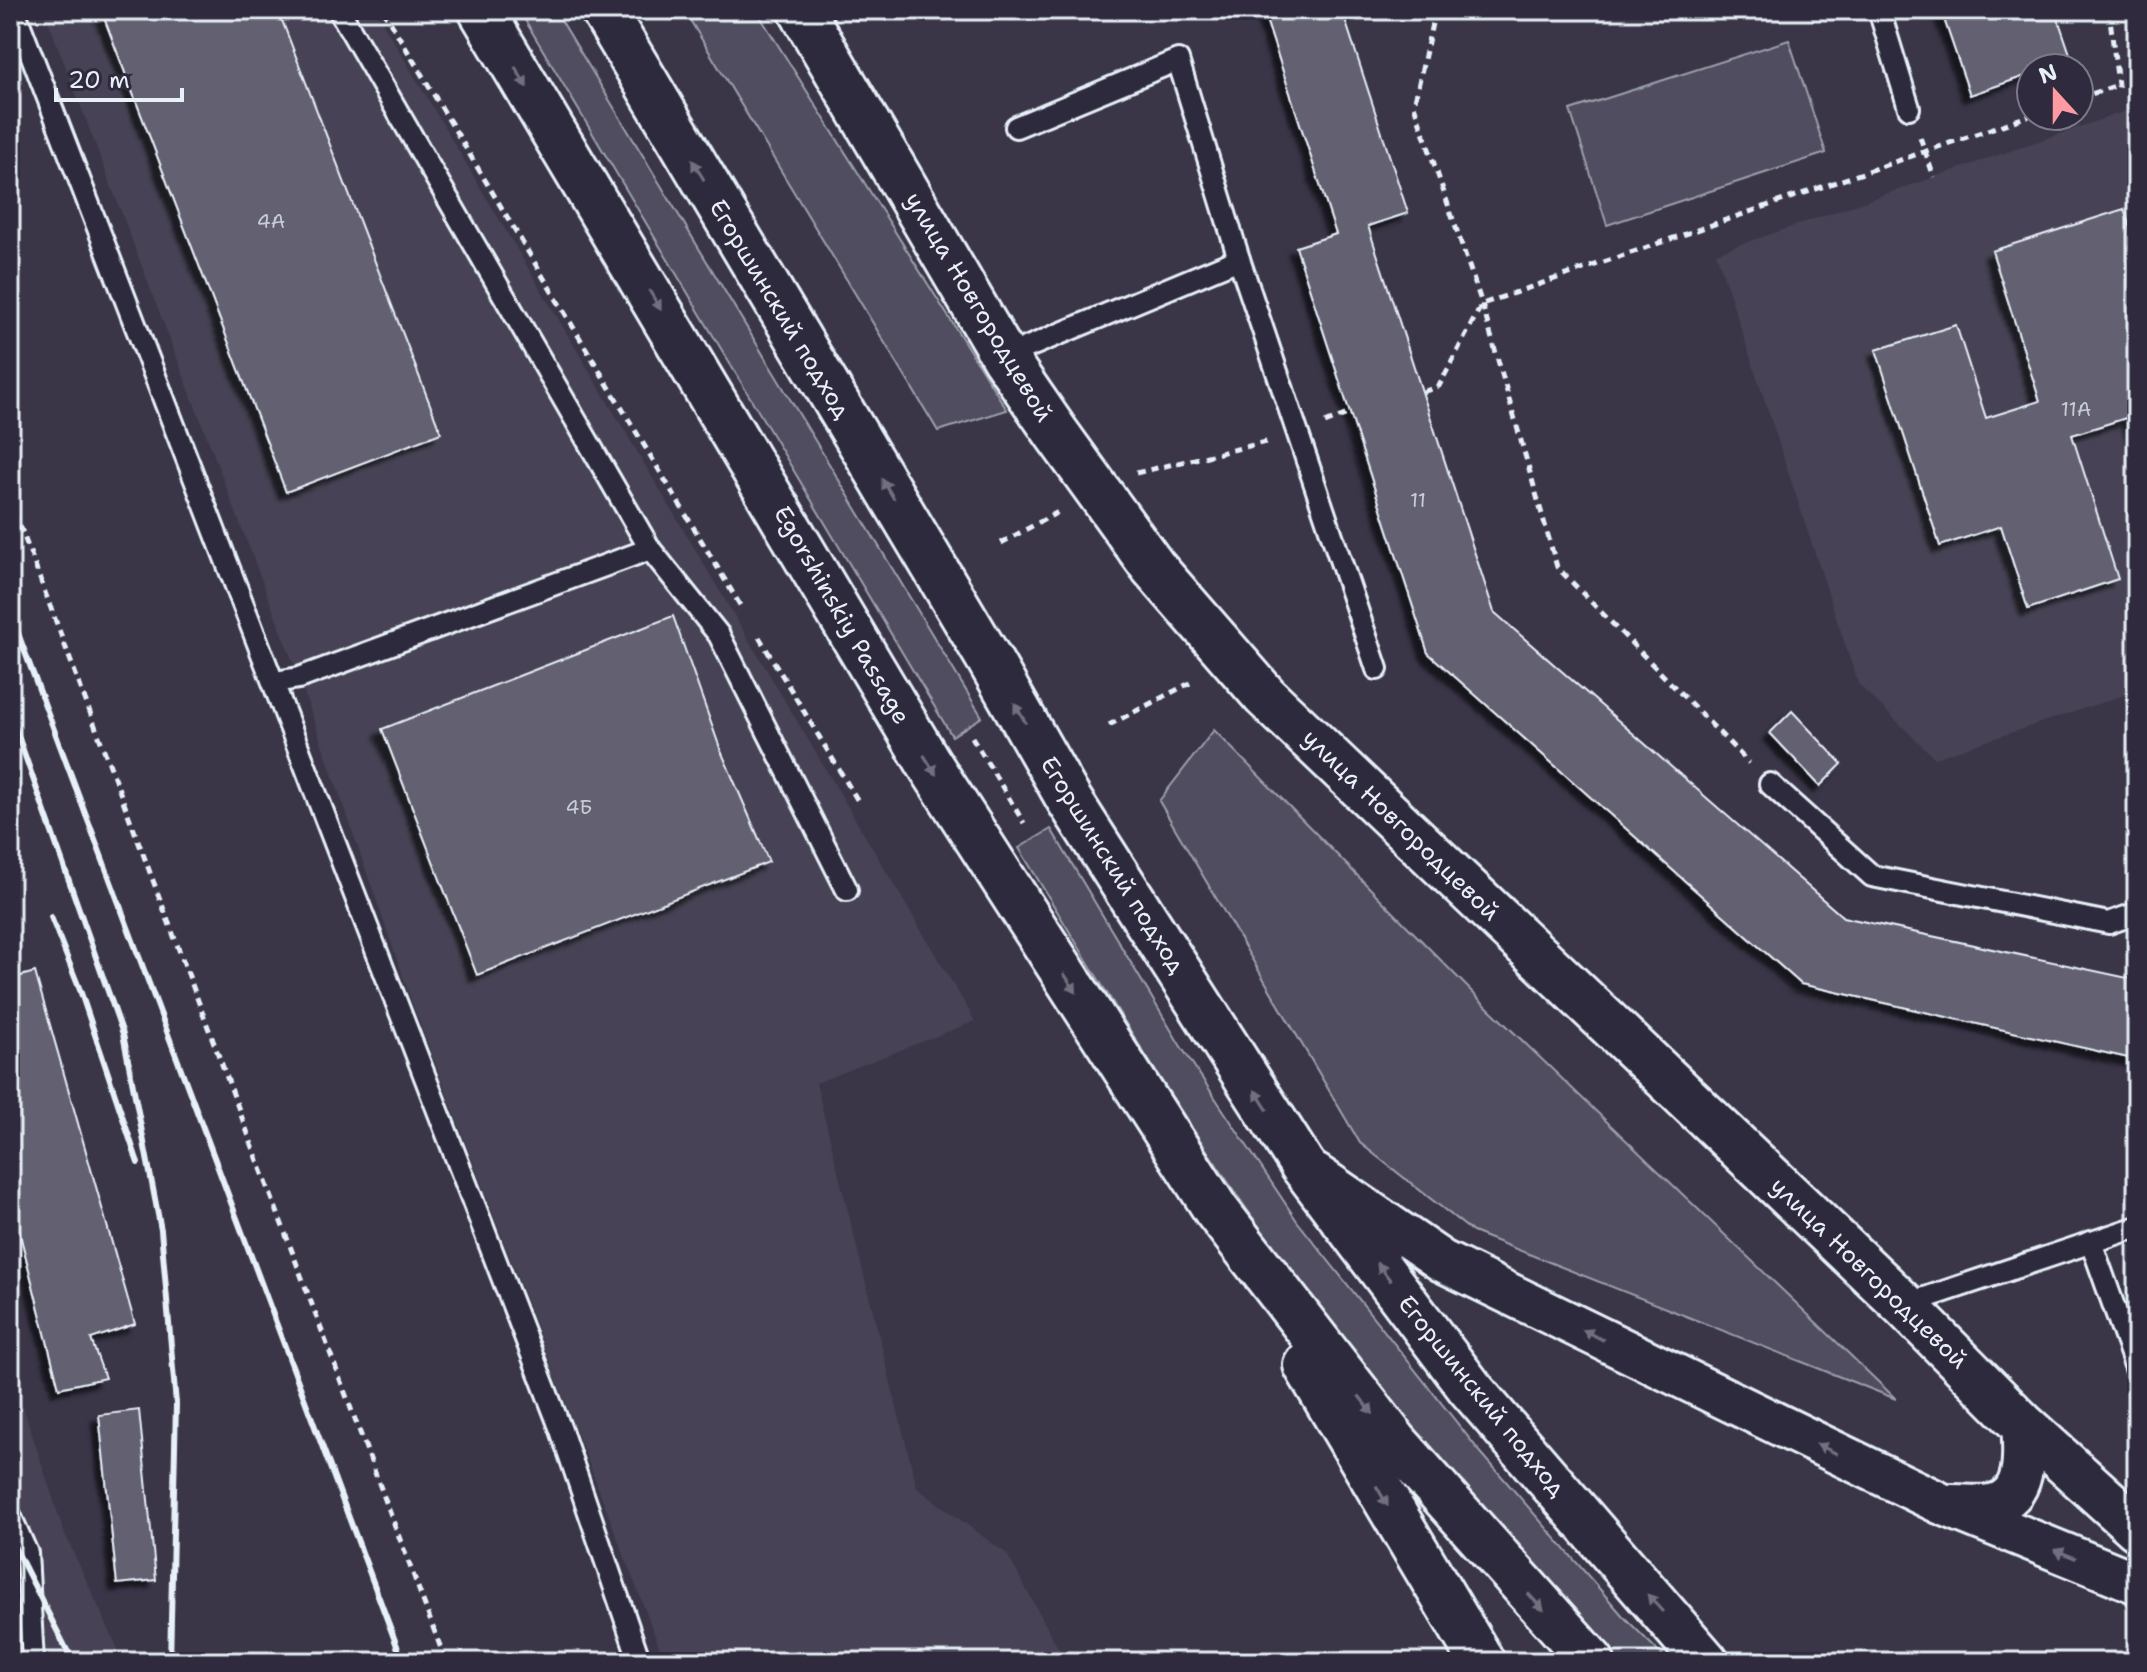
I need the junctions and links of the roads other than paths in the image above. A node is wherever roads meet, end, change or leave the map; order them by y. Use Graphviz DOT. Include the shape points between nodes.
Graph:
graph roads {
  1 [pos="14,10"];
  2 [pos="339,10"];
  3 [pos="481,10"];
  4 [pos="603,10"];
  5 [pos="801,10"];
  6 [pos="1879,10"];
  7 [pos="1909,108"];
  8 [pos="1016,127"];
  9 [pos="1239,259"];
  10 [pos="1004,357"];
  11 [pos="650,549"];
  12 [pos="1377,669"];
  13 [pos="275,682"];
  14 [pos="1770,784"];
  15 [pos="847,890"];
  16 [pos="2137,913"];
  17 [pos="1303,1166"];
  18 [pos="1216,1210"];
  19 [pos="2137,1227"];
  20 [pos="2091,1242"];
  21 [pos="1904,1305"];
  22 [pos="2137,1371"];
  23 [pos="2022,1424"];
  24 [pos="1942,1504"];
  25 [pos="10,1515"];
  26 [pos="2137,1528"];
  27 [pos="2137,1583"];
  28 [pos="33,1662"];
  29 [pos="640,1662"];
  30 [pos="1482,1662"];
  31 [pos="1592,1662"];
  32 [pos="1706,1662"];
  1 -- 13 [label="lane"];
  2 -- 11 [label="lane"];
  3 -- 18 [label="main road, Egorshinskiy Passage, one-way" via="928,762"];
  17 -- 4 [label="main road, Егоршинский подход, one-way" via="1068,798"];
  5 -- 10 [label="main road, улица Новгородцевой"];
  6 -- 7 [label="lane"];
  8 -- 9 [label="lane" via="1178,60"];
  9 -- 10 [label="lane"];
  9 -- 12 [label="lane"];
  10 -- 21 [label="main road, улица Новгородцевой" via="1153,567 1265,696"];
  11 -- 13 [label="lane" via="299,678"];
  11 -- 15 [label="lane" via="719,635"];
  13 -- 29 [label="lane" via="561,1430"];
  14 -- 16 [label="lane" via="1872,876 2109,923"];
  24 -- 17 [label="street, one-way" via="1442,1261"];
  32 -- 17 [label="main road, Егоршинский подход, one-way" via="1470,1388"];
  18 -- 30 [label="main road, one-way"];
  18 -- 31 [label="main road, one-way" via="1396,1443"];
  19 -- 20 [label="lane"];
  20 -- 21 [label="lane"];
  20 -- 22 [label="lane"];
  21 -- 23 [label="main road, улица Новгородцевой"];
  23 -- 24 [label="street" via="2023,1472 2014,1491 1993,1505"];
  23 -- 26 [label="main road, улица Новгородцевой"];
  27 -- 24 [label="street, one-way"];
  25 -- 28 [label="lane" via="27,1553"];
}
